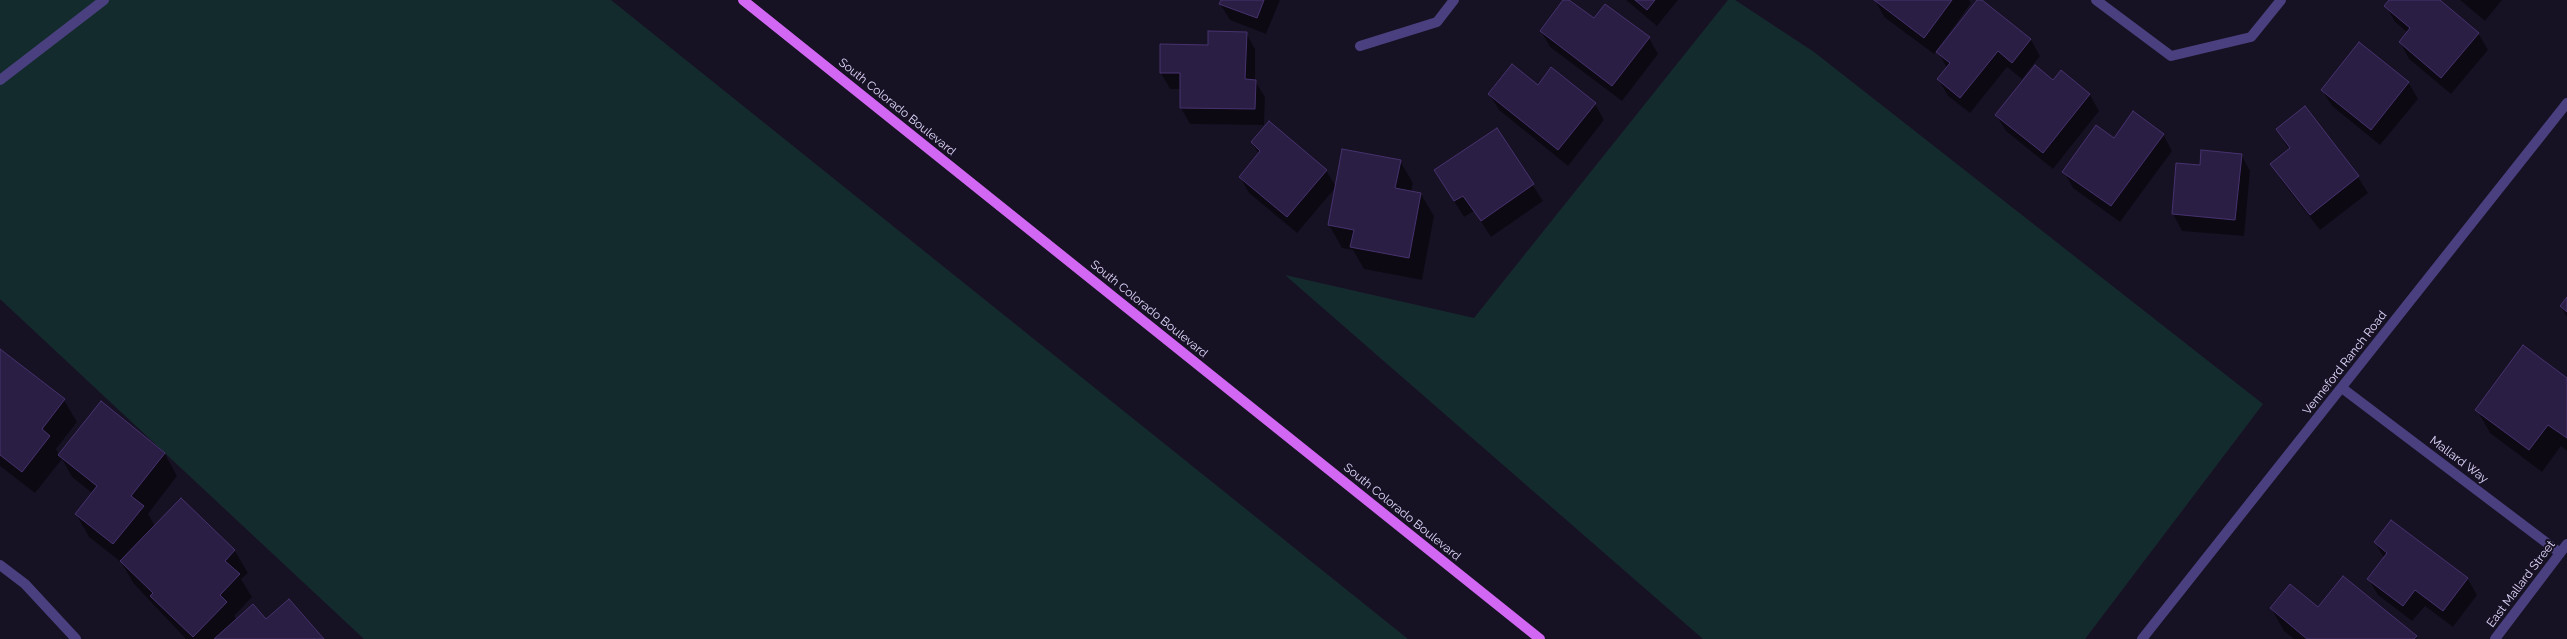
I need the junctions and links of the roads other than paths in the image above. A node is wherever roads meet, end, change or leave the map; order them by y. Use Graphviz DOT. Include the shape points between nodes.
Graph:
graph roads {
  1 [pos="104,0"];
  2 [pos="743,0"];
  3 [pos="1454,0"];
  4 [pos="2096,0"];
  5 [pos="2281,0"];
  6 [pos="1360,46"];
  7 [pos="0,80"];
  8 [pos="2567,103"];
  9 [pos="2342,388"];
  10 [pos="2567,544"];
  11 [pos="2560,553"];
  12 [pos="0,565"];
  13 [pos="76,639"];
  14 [pos="1540,639"];
  15 [pos="2142,639"];
  16 [pos="2495,639"];
  1 -- 7 [label="street"];
  2 -- 14 [label="main road, South Colorado Boulevard"];
  3 -- 6 [label="street" via="1437,22"];
  4 -- 5 [label="street" via="2171,56 2251,36"];
  8 -- 9 [label="street, Venneford Ranch Road"];
  9 -- 11 [label="street, Mallard Way"];
  9 -- 15 [label="street, Venneford Ranch Road"];
  10 -- 11 [label="street, East Mallard Street"];
  11 -- 16 [label="street, East Mallard Street"];
  12 -- 13 [label="street" via="25,584"];
}
